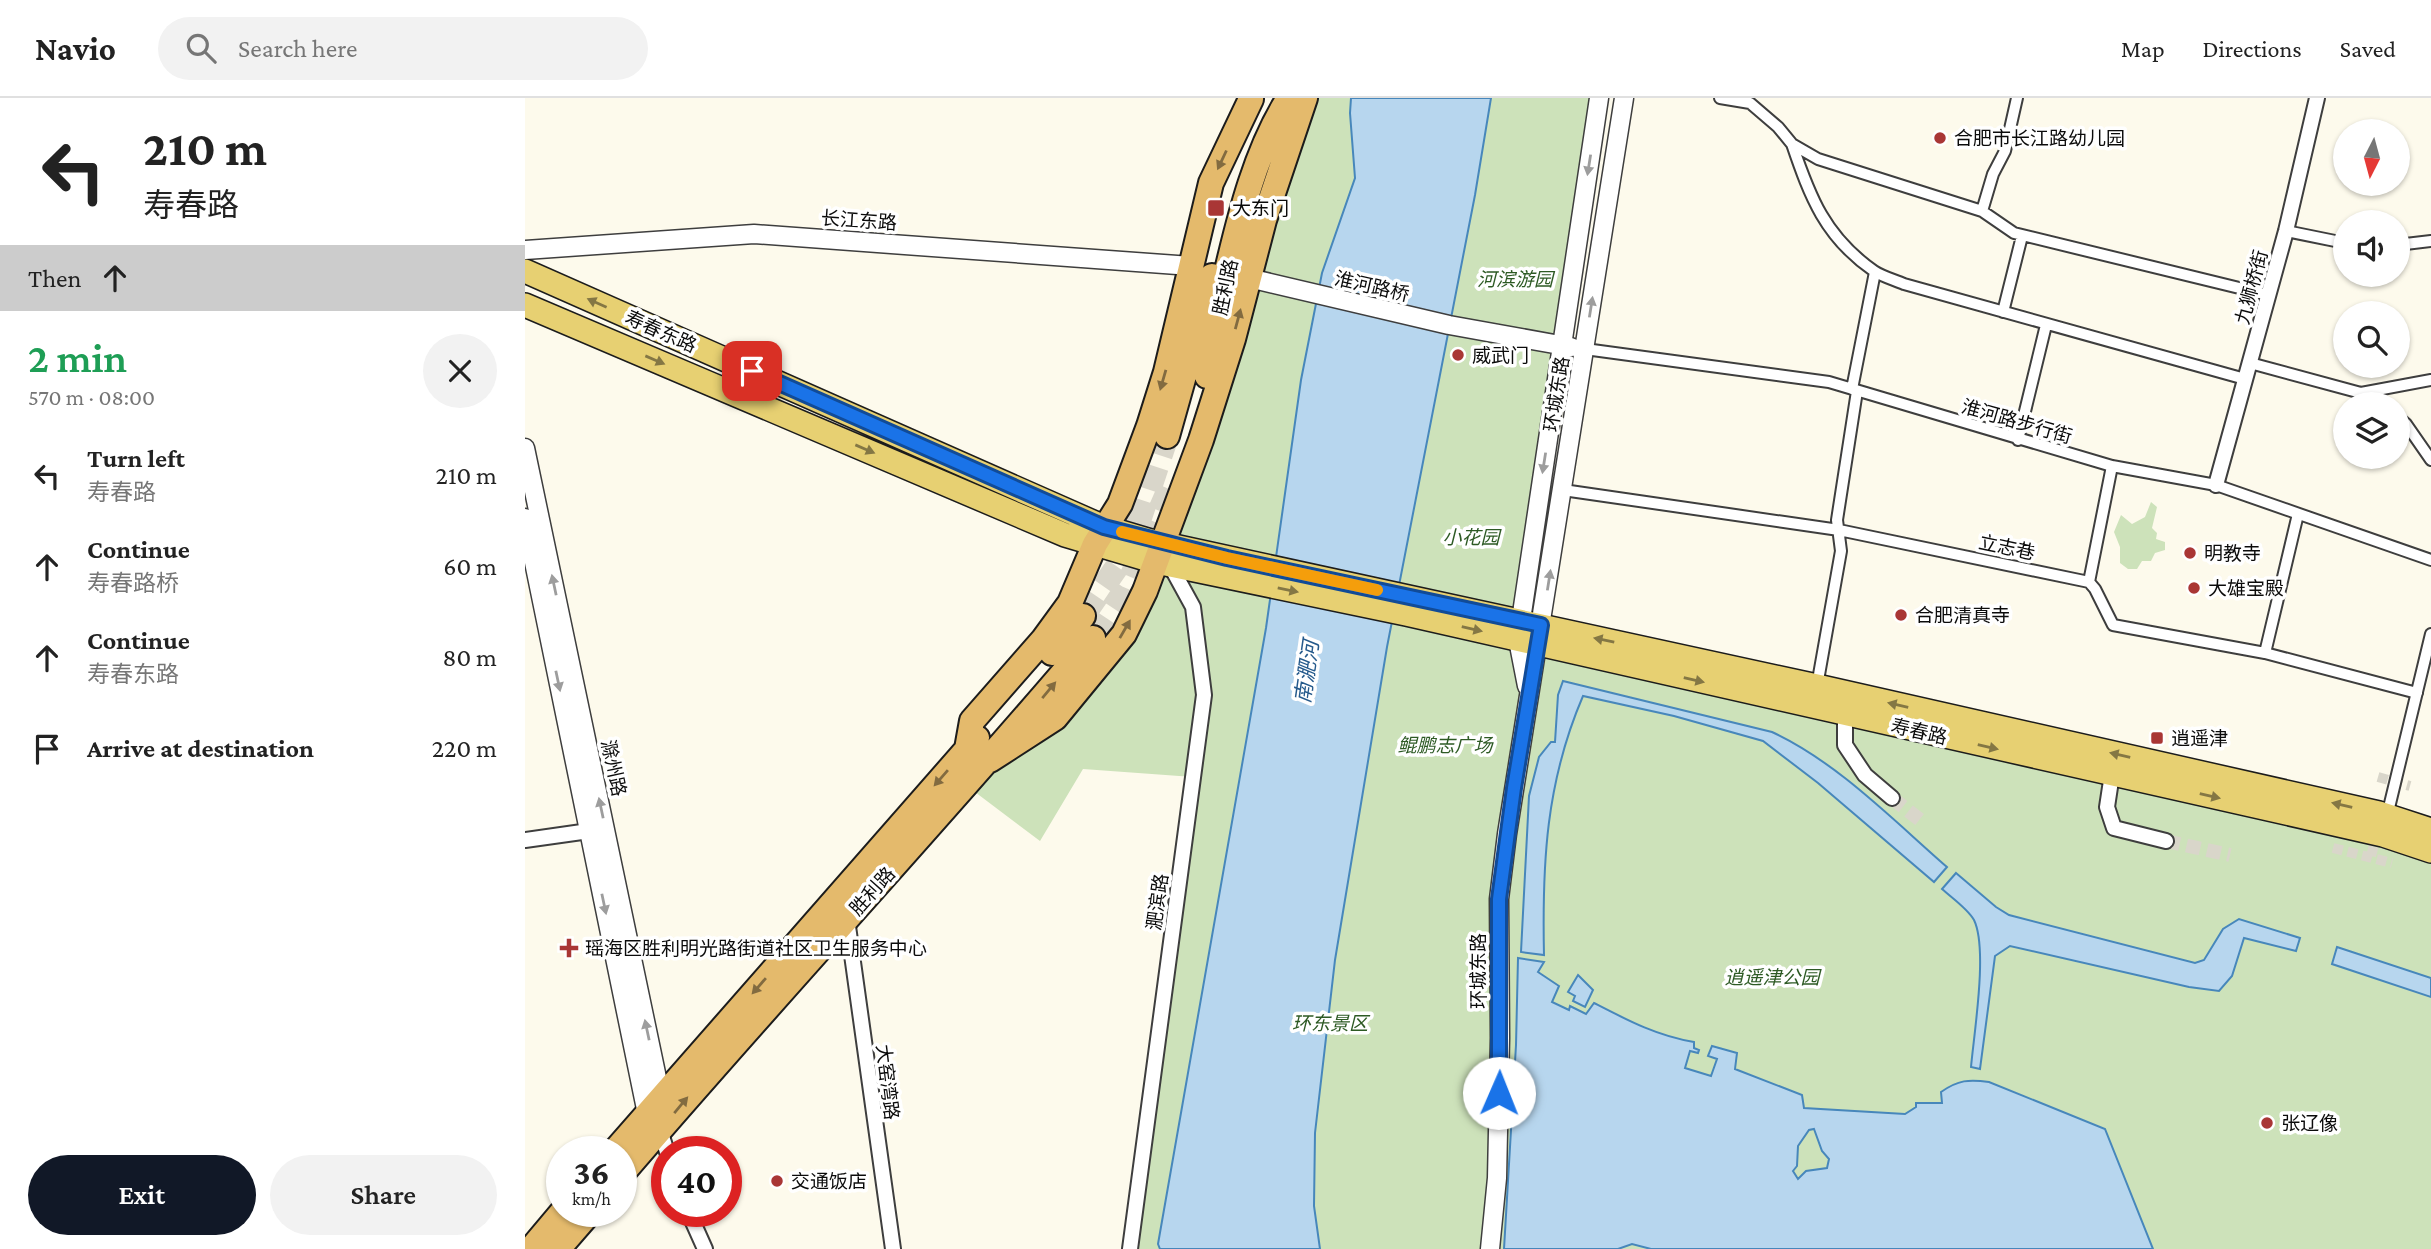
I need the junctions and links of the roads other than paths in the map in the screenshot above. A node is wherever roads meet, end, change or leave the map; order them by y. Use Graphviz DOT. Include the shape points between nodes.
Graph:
graph roads {
  1 [pos="1251,98"];
  2 [pos="1289,98"];
  3 [pos="1305,98"];
  4 [pos="1599,98"];
  5 [pos="1624,98"];
  6 [pos="1720,98"];
  7 [pos="2017,98"];
  8 [pos="2317,98"];
  9 [pos="1791,144"];
  10 [pos="1982,211"];
  11 [pos="2286,231"];
  12 [pos="2022,236"];
  13 [pos="2333,241"];
  14 [pos="2431,241"];
  15 [pos="2410,243"];
  16 [pos="525,250"];
  17 [pos="1191,266"];
  18 [pos="525,271"];
  19 [pos="1875,272"];
  20 [pos="1249,278"];
  21 [pos="2268,295"];
  22 [pos="525,305"];
  23 [pos="2003,312"];
  24 [pos="2046,325"];
  25 [pos="1562,345"];
  26 [pos="1585,349"];
  27 [pos="2250,363"];
  28 [pos="2245,379"];
  29 [pos="2431,380"];
  30 [pos="1854,390"];
  31 [pos="2357,392"];
  32 [pos="2366,392"];
  33 [pos="2410,430"];
  34 [pos="1167,436"];
  35 [pos="2018,440"];
  36 [pos="525,449"];
  37 [pos="2431,460"];
  38 [pos="2112,466"];
  39 [pos="1173,480"];
  40 [pos="2216,485"];
  41 [pos="1563,490"];
  42 [pos="2298,514"];
  43 [pos="525,518"];
  44 [pos="1839,530"];
  45 [pos="1100,535"];
  46 [pos="1163,557"];
  47 [pos="2431,560"];
  48 [pos="2089,582"];
  49 [pos="1407,606"];
  50 [pos="1530,633"];
  51 [pos="2431,634"];
  52 [pos="2265,653"];
  53 [pos="2431,685"];
  54 [pos="1817,686"];
  55 [pos="2417,688"];
  56 [pos="1845,715"];
  57 [pos="967,749"];
  58 [pos="990,760"];
  59 [pos="2112,774"];
  60 [pos="1892,798"];
  61 [pos="2387,816"];
  62 [pos="2431,830"];
  63 [pos="589,831"];
  64 [pos="525,839"];
  65 [pos="2166,841"];
  66 [pos="2431,851"];
  67 [pos="847,919"];
  68 [pos="659,1123"];
  69 [pos="637,1137"];
  70 [pos="637,1153"];
  71 [pos="550,1227"];
  72 [pos="577,1227"];
  73 [pos="695,1227"];
  74 [pos="531,1249"];
  75 [pos="558,1249"];
  76 [pos="705,1249"];
  77 [pos="893,1249"];
  78 [pos="1130,1249"];
  79 [pos="1490,1249"];
  1 -- 17 [label="highway, one-way" via="1211,183"];
  1 -- 34 [label="highway, 胜利路" via="1248,135 1231,209"];
  2 -- 39 [label="highway, 胜利路" via="1257,163 1226,275 1209,370"];
  3 -- 20 [label="highway"];
  4 -- 25 [label="street, 环城东路, one-way"];
  26 -- 5 [label="street, 环城东路, one-way"];
  6 -- 9 [label="street" via="1751,103"];
  7 -- 10 [label="street" via="2005,151"];
  8 -- 11 [label="street, 九狮桥街"];
  9 -- 10 [label="street" via="1818,159"];
  9 -- 19 [label="street" via="1817,211 1837,239"];
  10 -- 12 [label="street"];
  11 -- 13 [label="street"];
  11 -- 21 [label="street, 九狮桥街"];
  12 -- 21 [label="street"];
  12 -- 23 [label="street"];
  14 -- 15 [label="street"];
  16 -- 17 [label="street, 长江东路" via="754,234"];
  17 -- 45 [label="highway, one-way" via="1149,426 1120,504"];
  45 -- 18 [label="main road, 寿春东路, one-way"];
  19 -- 23 [label="street"];
  19 -- 30 [label="street"];
  20 -- 25 [label="street, 淮河路桥" via="1449,325"];
  46 -- 20 [label="highway, one-way"];
  21 -- 27 [label="street, 九狮桥街"];
  22 -- 45 [label="main road, 寿春东路, one-way" via="1052,529"];
  23 -- 24 [label="street"];
  24 -- 28 [label="street"];
  24 -- 35 [label="street"];
  25 -- 26 [label="street, 淮河路桥"];
  25 -- 50 [label="street, 环城东路, one-way"];
  26 -- 30 [label="street, 淮河路步行街" via="1829,382"];
  26 -- 41 [label="street, 环城东路"];
  27 -- 28 [label="street, 九狮桥街"];
  27 -- 31 [label="street"];
  28 -- 40 [label="street, 九狮桥街"];
  29 -- 32 [label="street"];
  30 -- 35 [label="street, 淮河路步行街"];
  30 -- 44 [label="street" via="1836,520"];
  33 -- 37 [label="street"];
  35 -- 38 [label="street, 淮河路步行街"];
  68 -- 36 [label="street, 滁州路, one-way"];
  38 -- 40 [label="street, 淮河路步行街"];
  38 -- 48 [label="street"];
  40 -- 42 [label="street, 淮河路步行街"];
  41 -- 44 [label="street, 立志巷"];
  50 -- 41 [label="street, 环城东路, one-way"];
  42 -- 47 [label="street, 淮河路步行街"];
  42 -- 52 [label="street"];
  43 -- 63 [label="street, 滁州路, one-way"];
  44 -- 48 [label="street, 立志巷"];
  44 -- 54 [label="street" via="1841,551"];
  45 -- 46 [label="main road, 寿春东路"];
  45 -- 57 [label="highway" via="1070,603 972,721"];
  46 -- 49 [label="main road, 寿春东路"];
  58 -- 46 [label="highway, one-way" via="1055,718 1124,635"];
  46 -- 78 [label="street, 淝滨路" via="1193,607 1204,695"];
  48 -- 52 [label="street" via="2113,625"];
  49 -- 50 [label="main road, 寿春路"];
  54 -- 50 [label="main road, 寿春路, one-way"];
  50 -- 56 [label="main road, 寿春路, one-way"];
  50 -- 79 [label="street, 环城东路" via="1528,695 1499,899 1497,1178"];
  51 -- 55 [label="street"];
  52 -- 55 [label="street"];
  53 -- 55 [label="street"];
  61 -- 54 [label="main road, 寿春路, one-way"];
  55 -- 61 [label="street"];
  56 -- 59 [label="main road, 寿春路, one-way"];
  56 -- 60 [label="street" via="1845,745 1865,775"];
  58 -- 57 [label="highway, 胜利路, one-way" via="1088,627"];
  57 -- 68 [label="highway, 胜利路, one-way"];
  58 -- 67 [label="highway, 胜利路"];
  59 -- 65 [label="street" via="2107,807 2114,828"];
  59 -- 66 [label="main road, 寿春路, one-way" via="2383,835"];
  61 -- 62 [label="main road, 寿春路"];
  63 -- 64 [label="street"];
  63 -- 68 [label="street, 滁州路, one-way"];
  68 -- 67 [label="highway, 胜利路, one-way"];
  67 -- 77 [label="street, 大窑湾路"];
  68 -- 69 [label="highway, 胜利路"];
  68 -- 70 [label="highway, 胜利路"];
  71 -- 74 [label="highway"];
  72 -- 75 [label="highway"];
  73 -- 76 [label="street"];
}
